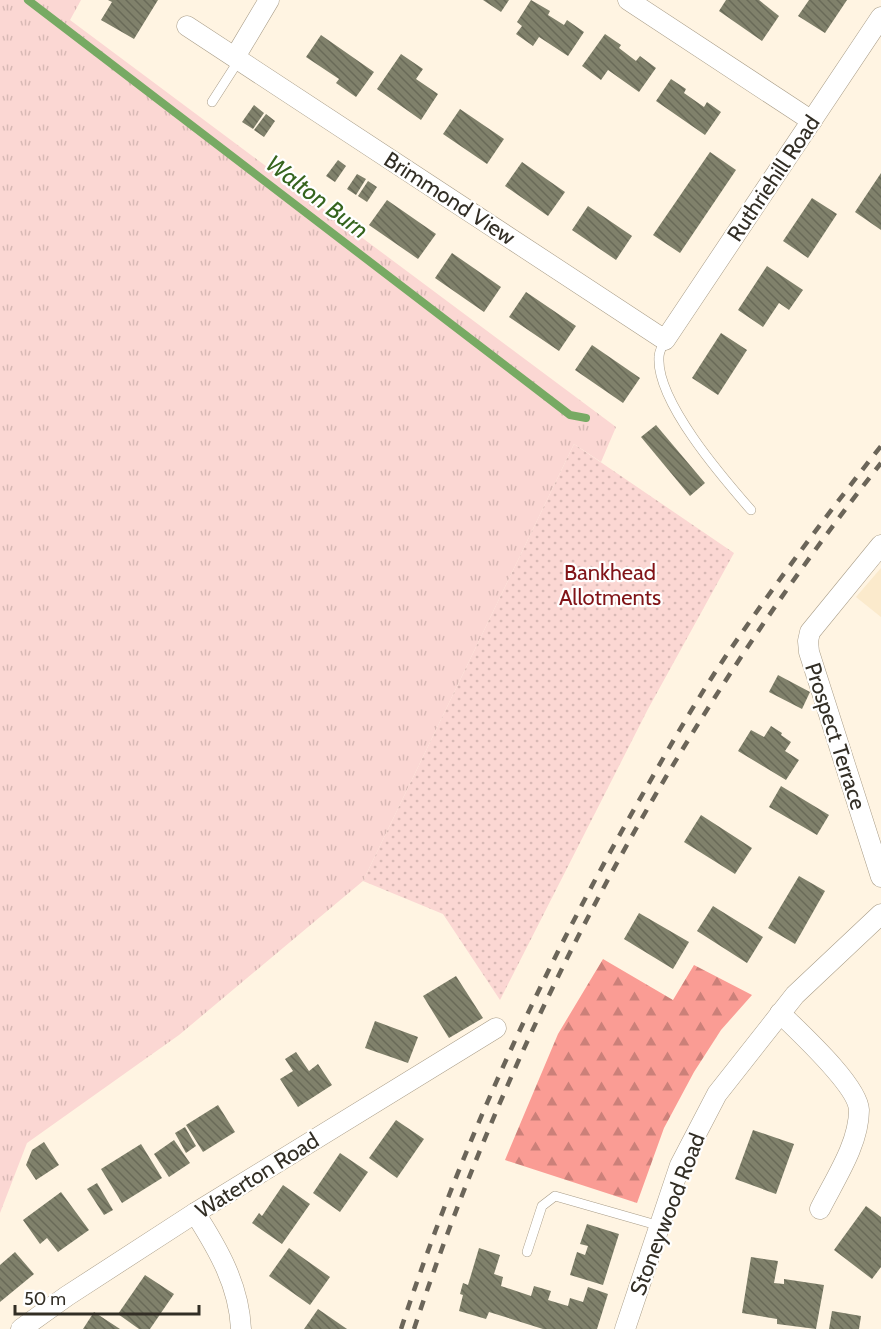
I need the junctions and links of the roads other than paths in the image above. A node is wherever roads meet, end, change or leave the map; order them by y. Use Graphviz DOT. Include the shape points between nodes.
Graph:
graph roads {
  1 [pos="269,0"];
  2 [pos="628,0"];
  3 [pos="881,17"];
  4 [pos="187,26"];
  5 [pos="237,59"];
  6 [pos="212,102"];
  7 [pos="812,121"];
  8 [pos="665,340"];
  9 [pos="751,510"];
  10 [pos="881,545"];
  11 [pos="881,877"];
  12 [pos="881,914"];
  13 [pos="780,1013"];
  14 [pos="496,1028"];
  15 [pos="820,1209"];
  16 [pos="195,1213"];
  17 [pos="660,1226"];
  18 [pos="527,1252"];
  19 [pos="21,1329"];
  20 [pos="241,1329"];
  21 [pos="625,1329"];
  1 -- 5 [label="street"];
  2 -- 7 [label="street"];
  3 -- 7 [label="street, Ruthriehill Road"];
  4 -- 5 [label="street, Brimmond View"];
  5 -- 6 [label="lane"];
  5 -- 8 [label="street, Brimmond View"];
  7 -- 8 [label="street, Ruthriehill Road"];
  8 -- 9 [label="lane" via="658,356 670,400 723,478"];
  10 -- 11 [label="street, Prospect Terrace" via="810,632 808,641"];
  12 -- 13 [label="street, Stoneywood Road"];
  13 -- 15 [label="street" via="836,1071 852,1091 859,1108 855,1136"];
  13 -- 17 [label="street, Stoneywood Road" via="704,1116 680,1165"];
  14 -- 16 [label="street, Waterton Road"];
  16 -- 19 [label="street, Waterton Road"];
  16 -- 20 [label="street" via="219,1250 235,1288"];
  17 -- 18 [label="lane" via="555,1196 542,1206"];
  17 -- 21 [label="street, Stoneywood Road"];
}
